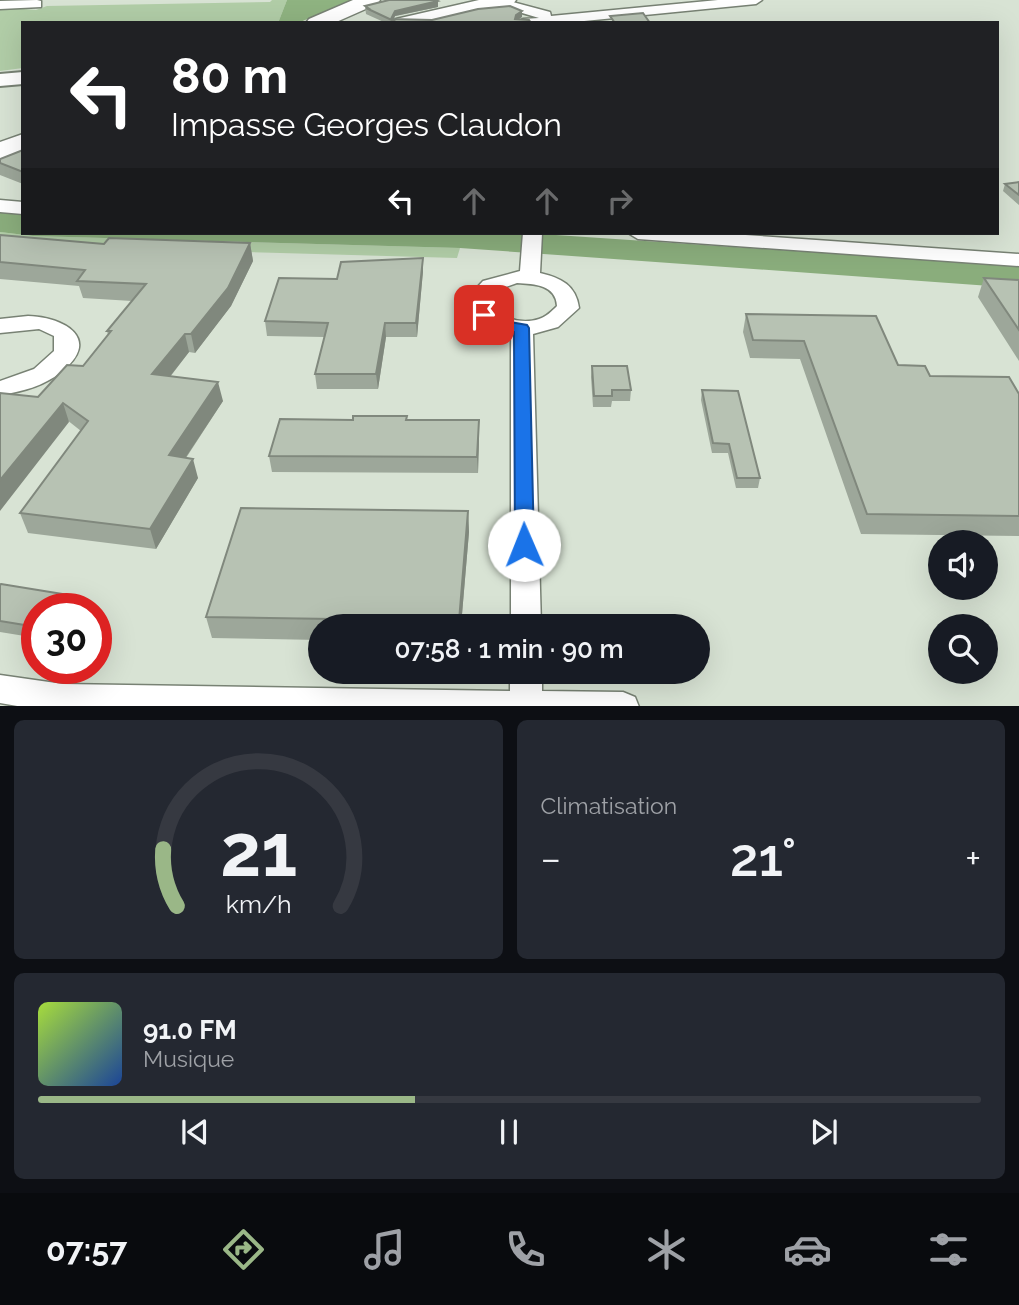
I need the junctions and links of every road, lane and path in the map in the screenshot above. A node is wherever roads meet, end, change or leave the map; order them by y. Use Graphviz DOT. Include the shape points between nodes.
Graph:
graph roads {
  1 [pos="370,0"];
  2 [pos="756,0"];
  3 [pos="503,1"];
  4 [pos="37,4"];
  5 [pos="0,5"];
  6 [pos="563,18"];
  7 [pos="321,21"];
  8 [pos="411,21"];
  9 [pos="539,21"];
  10 [pos="21,78"];
  11 [pos="0,80"];
  12 [pos="21,143"];
  13 [pos="0,152"];
  14 [pos="21,154"];
  15 [pos="0,163"];
  16 [pos="0,206"];
  17 [pos="21,208"];
  18 [pos="533,235"];
  19 [pos="666,235"];
  20 [pos="1019,260"];
  21 [pos="530,266"];
  22 [pos="0,326"];
  23 [pos="522,328"];
  24 [pos="0,388"];
  25 [pos="526,614"];
  26 [pos="0,688"];
  27 [pos="526,688"];
  28 [pos="623,706"];
  1 -- 7 [label="main road"];
  2 -- 6 [label="street"];
  3 -- 6 [label="street" via="524,11"];
  3 -- 8 [label="main road"];
  4 -- 5 [label="street"];
  6 -- 9 [label="street"];
  10 -- 11 [label="main road"];
  12 -- 13 [label="main road"];
  14 -- 15 [label="main road"];
  16 -- 17 [label="street"];
  18 -- 21 [label="street"];
  19 -- 20 [label="street"];
  21 -- 23 [label="street" via="564,291 568,308 551,323"];
  21 -- 23 [label="street" via="482,291 478,299 478,307 494,322"];
  22 -- 24 [label="street" via="23,322 54,326 67,342 57,363 44,373"];
  23 -- 25 [label="street"];
  26 -- 27 [label="street" via="63,698"];
  27 -- 28 [label="street"];
}
